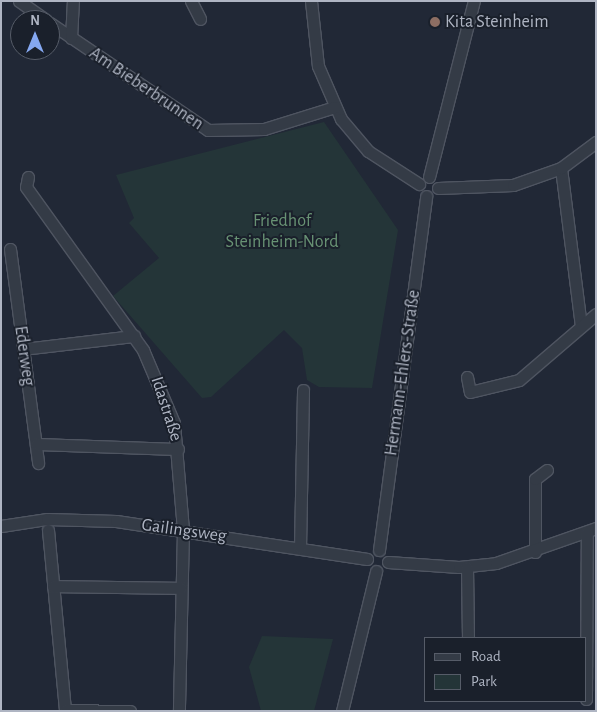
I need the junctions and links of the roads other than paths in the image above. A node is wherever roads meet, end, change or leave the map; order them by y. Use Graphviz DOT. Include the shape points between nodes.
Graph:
graph roads {
  1 [pos="19,1"];
  2 [pos="73,1"];
  3 [pos="191,1"];
  4 [pos="311,1"];
  5 [pos="474,1"];
  6 [pos="32,10"];
  7 [pos="200,18"];
  8 [pos="60,30"];
  9 [pos="71,38"];
  10 [pos="335,107"];
  11 [pos="596,142"];
  12 [pos="562,168"];
  13 [pos="28,177"];
  14 [pos="429,177"];
  15 [pos="419,184"];
  16 [pos="438,188"];
  17 [pos="426,196"];
  18 [pos="10,249"];
  19 [pos="596,314"];
  20 [pos="581,326"];
  21 [pos="134,336"];
  22 [pos="23,348"];
  23 [pos="467,377"];
  24 [pos="303,390"];
  25 [pos="36,444"];
  26 [pos="178,449"];
  27 [pos="38,463"];
  28 [pos="547,470"];
  29 [pos="1,526"];
  30 [pos="48,530"];
  31 [pos="183,530"];
  32 [pos="591,530"];
  33 [pos="300,548"];
  34 [pos="379,550"];
  35 [pos="535,552"];
  36 [pos="367,559"];
  37 [pos="388,562"];
  38 [pos="467,567"];
  39 [pos="376,571"];
  40 [pos="53,586"];
  41 [pos="181,588"];
  42 [pos="468,637"];
  43 [pos="587,665"];
  44 [pos="65,711"];
  45 [pos="130,711"];
  46 [pos="179,711"];
  47 [pos="342,711"];
  1 -- 6 [label="street"];
  2 -- 9 [label="street"];
  3 -- 7 [label="street"];
  4 -- 10 [label="street" via="315,52"];
  5 -- 14 [label="street"];
  8 -- 9 [label="street, Am Bieberbrunnen"];
  9 -- 10 [label="street, Am Bieberbrunnen" via="208,130 264,129"];
  10 -- 15 [label="street" via="368,151"];
  11 -- 12 [label="street"];
  12 -- 16 [label="street" via="506,187"];
  12 -- 20 [label="street"];
  13 -- 21 [label="street, Idastraße" via="26,187"];
  14 -- 15 [label="street"];
  14 -- 16 [label="street"];
  15 -- 17 [label="street"];
  16 -- 17 [label="street"];
  17 -- 34 [label="street, Hermann-Ehlers-Straße"];
  18 -- 22 [label="street, Ederweg"];
  19 -- 20 [label="street"];
  20 -- 23 [label="street" via="519,380 470,392"];
  21 -- 22 [label="street"];
  21 -- 26 [label="street, Idastraße" via="164,397"];
  22 -- 25 [label="street, Ederweg"];
  24 -- 33 [label="street"];
  25 -- 26 [label="street"];
  25 -- 27 [label="street, Ederweg"];
  26 -- 31 [label="street, Idastraße"];
  28 -- 35 [label="street" via="535,479"];
  29 -- 31 [label="street, Gailingsweg" via="82,519"];
  30 -- 40 [label="street"];
  31 -- 33 [label="street, Gailingsweg"];
  31 -- 41 [label="street, Idastraße"];
  32 -- 35 [label="street"];
  32 -- 43 [label="street"];
  33 -- 36 [label="street, Gailingsweg"];
  34 -- 36 [label="street"];
  34 -- 37 [label="street"];
  35 -- 38 [label="street"];
  36 -- 39 [label="street"];
  37 -- 38 [label="street"];
  37 -- 39 [label="street"];
  38 -- 42 [label="street"];
  39 -- 47 [label="street"];
  40 -- 41 [label="street"];
  40 -- 44 [label="street"];
  41 -- 46 [label="street, Idastraße"];
  44 -- 45 [label="street"];
}
